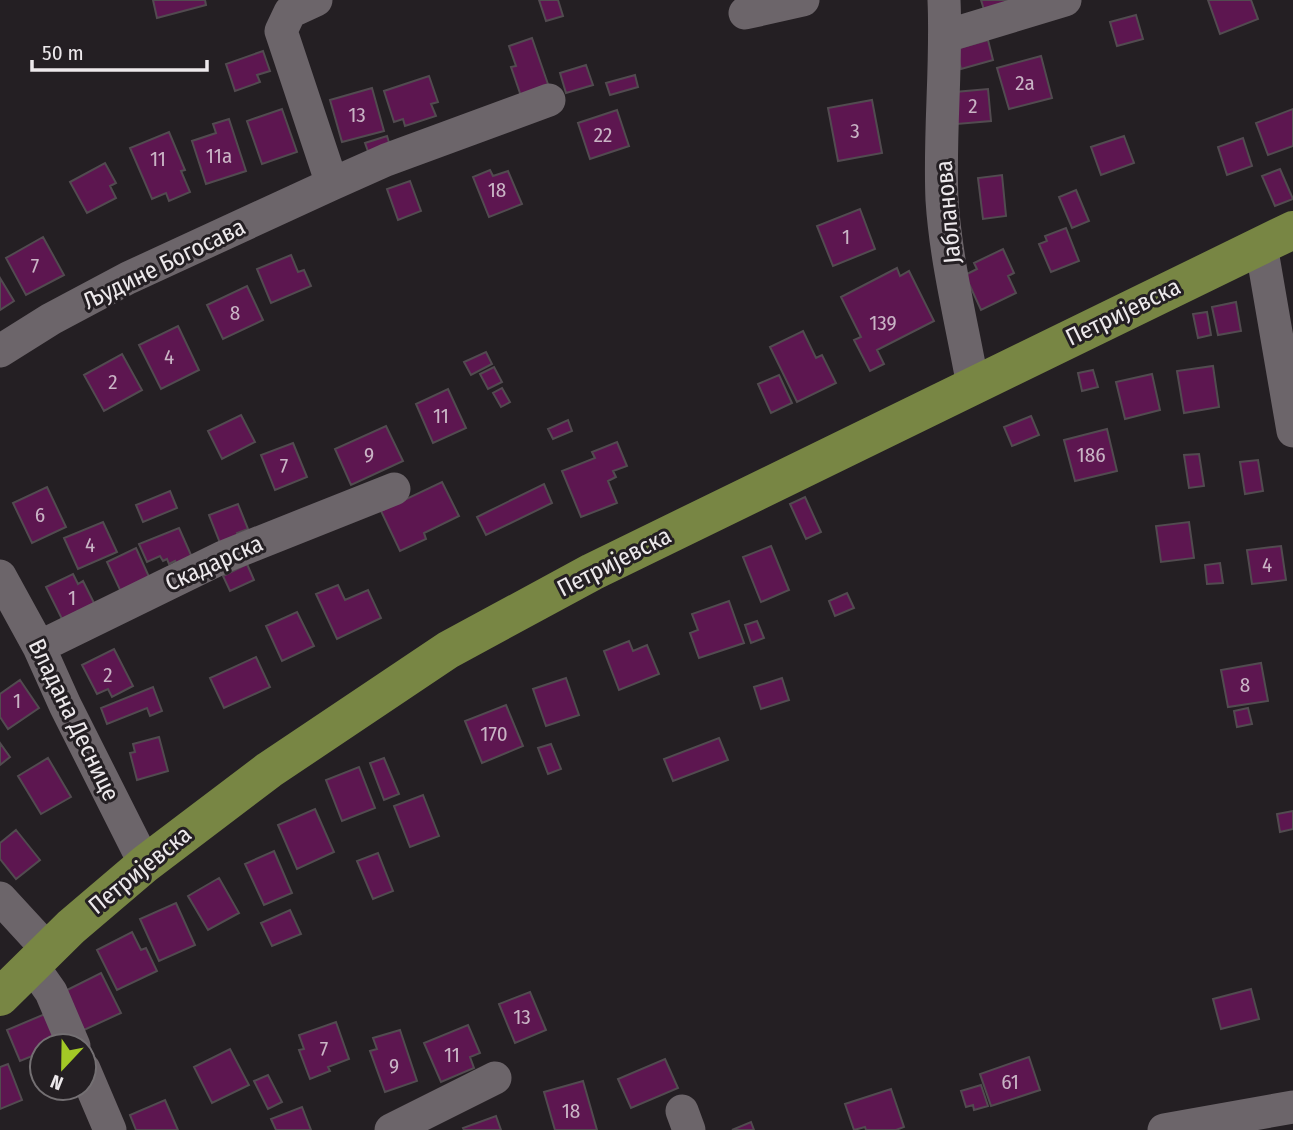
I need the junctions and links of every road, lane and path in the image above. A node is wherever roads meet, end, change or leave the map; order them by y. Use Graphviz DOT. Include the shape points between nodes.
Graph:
graph roads {
  1 [pos="316,0"];
  2 [pos="803,0"];
  3 [pos="944,0"];
  4 [pos="1065,0"];
  5 [pos="745,13"];
  6 [pos="946,36"];
  7 [pos="549,100"];
  8 [pos="332,184"];
  9 [pos="1277,237"];
  10 [pos="0,351"];
  11 [pos="973,386"];
  12 [pos="1293,431"];
  13 [pos="394,489"];
  14 [pos="0,576"];
  15 [pos="39,647"];
  16 [pos="145,864"];
  17 [pos="0,898"];
  18 [pos="40,957"];
  19 [pos="0,997"];
  20 [pos="68,1032"];
  21 [pos="495,1078"];
  22 [pos="98,1102"];
  23 [pos="1293,1107"];
  24 [pos="110,1130"];
  25 [pos="391,1130"];
  26 [pos="1164,1130"];
  1 -- 8 [label="street" via="290,12 281,31"];
  2 -- 5 [label="street"];
  3 -- 6 [label="street, Јабланова"];
  4 -- 6 [label="street"];
  6 -- 11 [label="street, Јабланова" via="944,223"];
  7 -- 8 [label="street, Људине Богосава"];
  8 -- 10 [label="street, Људине Богосава" via="128,278"];
  9 -- 11 [label="main road, Петријевска"];
  9 -- 12 [label="street"];
  11 -- 16 [label="main road, Петријевска" via="569,584 449,650 270,771"];
  13 -- 15 [label="street, Скадарска" via="223,558"];
  14 -- 15 [label="street, Владана Деснице"];
  15 -- 16 [label="street, Владана Деснице"];
  16 -- 18 [label="main road, Петријевска"];
  17 -- 18 [label="street"];
  18 -- 19 [label="main road, Петријевска"];
  18 -- 20 [label="street"];
  21 -- 25 [label="street"];
  22 -- 24 [label="street"];
  23 -- 26 [label="street"];
}
